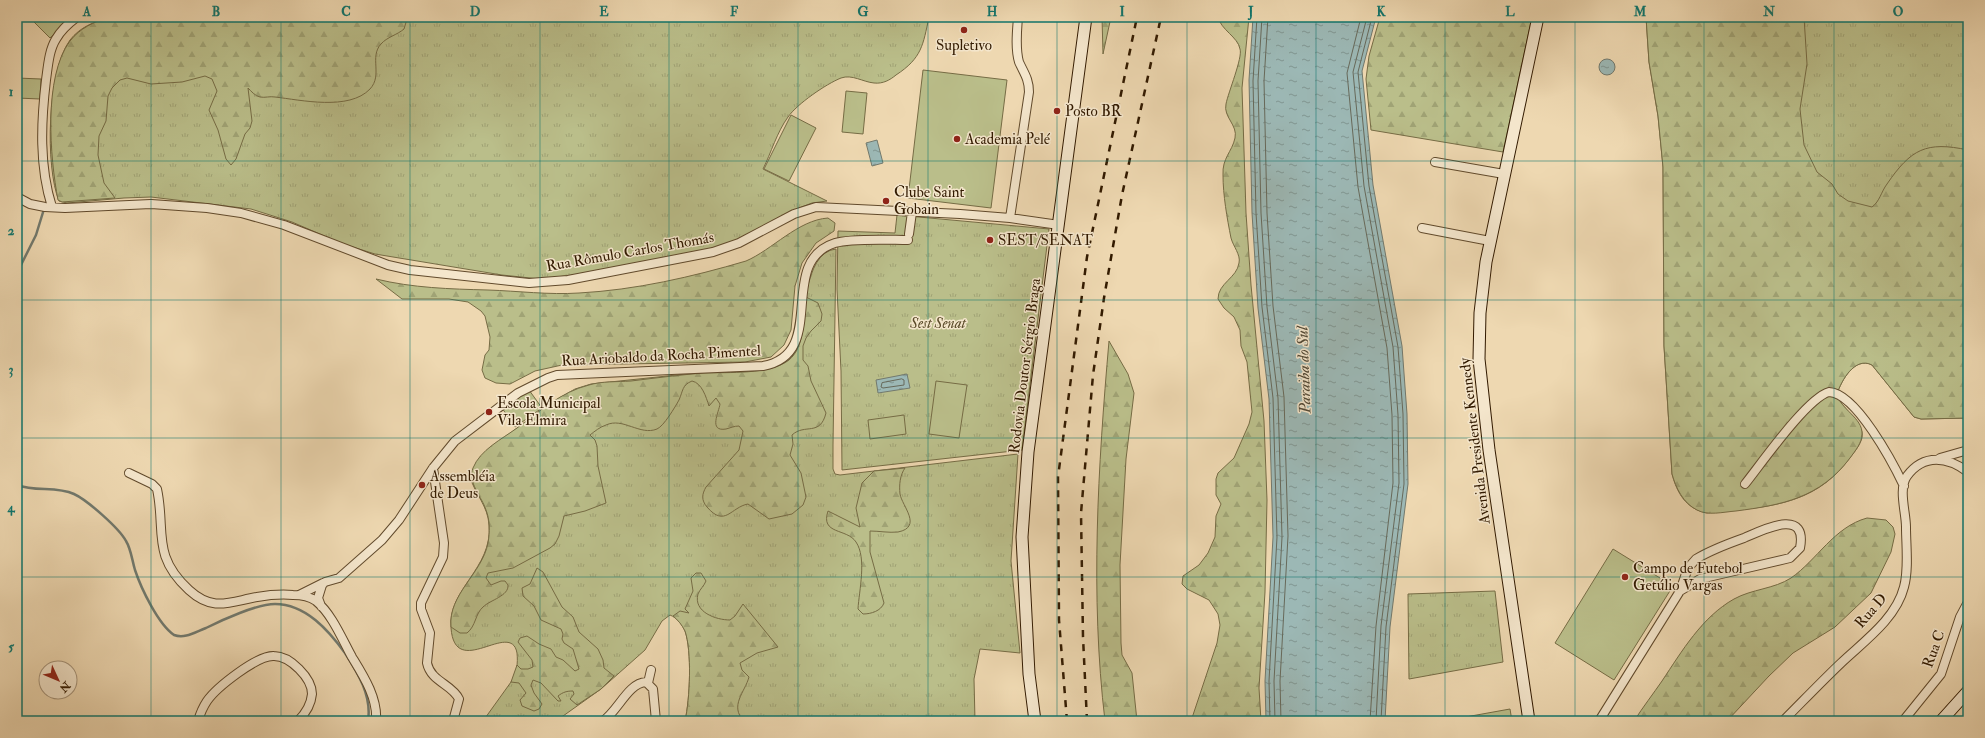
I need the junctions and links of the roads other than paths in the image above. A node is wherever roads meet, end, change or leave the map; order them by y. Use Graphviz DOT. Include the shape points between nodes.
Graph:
graph roads {
  1 [pos="77,17"];
  2 [pos="1018,17"];
  3 [pos="1086,17"];
  4 [pos="1538,17"];
  5 [pos="1435,162"];
  6 [pos="1504,174"];
  7 [pos="17,197"];
  8 [pos="52,207"];
  9 [pos="912,212"];
  10 [pos="1010,218"];
  11 [pos="1059,225"];
  12 [pos="1422,228"];
  13 [pos="1490,241"];
  14 [pos="1967,450"];
  15 [pos="1938,458"];
  16 [pos="1923,464"];
  17 [pos="1894,465"];
  18 [pos="1959,465"];
  19 [pos="433,468"];
  20 [pos="1968,472"];
  21 [pos="129,473"];
  22 [pos="1745,484"];
  23 [pos="1904,486"];
  24 [pos="325,582"];
  25 [pos="1680,590"];
  26 [pos="299,595"];
  27 [pos="1968,602"];
  28 [pos="321,606"];
  29 [pos="651,670"];
  30 [pos="648,683"];
  31 [pos="1968,691"];
  32 [pos="198,721"];
  33 [pos="298,721"];
  34 [pos="376,721"];
  35 [pos="453,721"];
  36 [pos="603,721"];
  37 [pos="656,721"];
  38 [pos="1035,721"];
  39 [pos="1529,721"];
  40 [pos="1599,721"];
  41 [pos="1783,721"];
  42 [pos="1903,721"];
  43 [pos="1941,721"];
  1 -- 8 [label="street" via="65,26 55,40 47,74 42,144"];
  2 -- 10 [label="street" via="1018,55 1028,79 1029,92"];
  3 -- 11 [label="main road, Rodovia Doutor Sérgio Braga"];
  4 -- 6 [label="main road, Avenida Presidente Kennedy"];
  5 -- 6 [label="street"];
  6 -- 13 [label="main road, Avenida Presidente Kennedy"];
  7 -- 8 [label="street, Rua Rômulo Carlos Thomás" via="34,205"];
  8 -- 9 [label="street, Rua Rômulo Carlos Thomás" via="151,204 207,208 269,220 388,265 410,270 529,282 568,280 713,252 739,243 794,214 816,207"];
  9 -- 10 [label="street, Rua Rômulo Carlos Thomás"];
  9 -- 19 [label="street, Rua Ariobaldo da Rocha Pimentel" via="908,237 840,242 818,254 806,275 796,342 789,354 779,361 763,366 557,375 518,393 471,427 446,450"];
  10 -- 11 [label="street, Rua Rômulo Carlos Thomás"];
  11 -- 38 [label="main road, Rodovia Doutor Sérgio Braga" via="1028,452 1022,537 1029,674"];
  12 -- 13 [label="street"];
  13 -- 39 [label="main road, Avenida Presidente Kennedy" via="1480,313 1479,359 1484,410"];
  14 -- 15 [label="street"];
  14 -- 18 [label="street" via="1959,456"];
  15 -- 16 [label="street"];
  15 -- 18 [label="street"];
  16 -- 17 [label="street" via="1905,470"];
  16 -- 23 [label="street, Rua D" via="1911,472"];
  17 -- 22 [label="street, Rua D" via="1852,404 1839,394 1829,392 1815,400 1801,415"];
  17 -- 23 [label="street, Rua D"];
  18 -- 20 [label="street"];
  19 -- 24 [label="street, Rua Ariobaldo da Rocha Pimentel" via="399,520 382,540 339,578"];
  19 -- 35 [label="street" via="440,505 443,557 421,603 421,610 429,629 428,669 459,699"];
  21 -- 26 [label="street" via="157,489 164,556 183,584 198,597 221,605 272,595"];
  23 -- 41 [label="street, Rua D" via="1906,574 1899,601 1883,622"];
  24 -- 26 [label="street, Rua Ariobaldo da Rocha Pimentel"];
  24 -- 28 [label="street" via="319,593"];
  25 -- 25 [label="street" via="1700,579 1790,558 1800,548 1798,530 1789,524 1769,526 1702,555 1692,563"];
  25 -- 40 [label="street"];
  26 -- 28 [label="street" via="311,598"];
  27 -- 42 [label="street, Rua C" via="1941,674"];
  28 -- 34 [label="street" via="366,681 375,705"];
  29 -- 30 [label="street"];
  30 -- 36 [label="street" via="641,683 633,688 615,711"];
  30 -- 37 [label="street" via="653,689"];
  31 -- 43 [label="main road"];
  32 -- 33 [label="street" via="206,702 220,688 257,661 273,656 282,657 299,669 309,684 312,693 310,704"];
}
